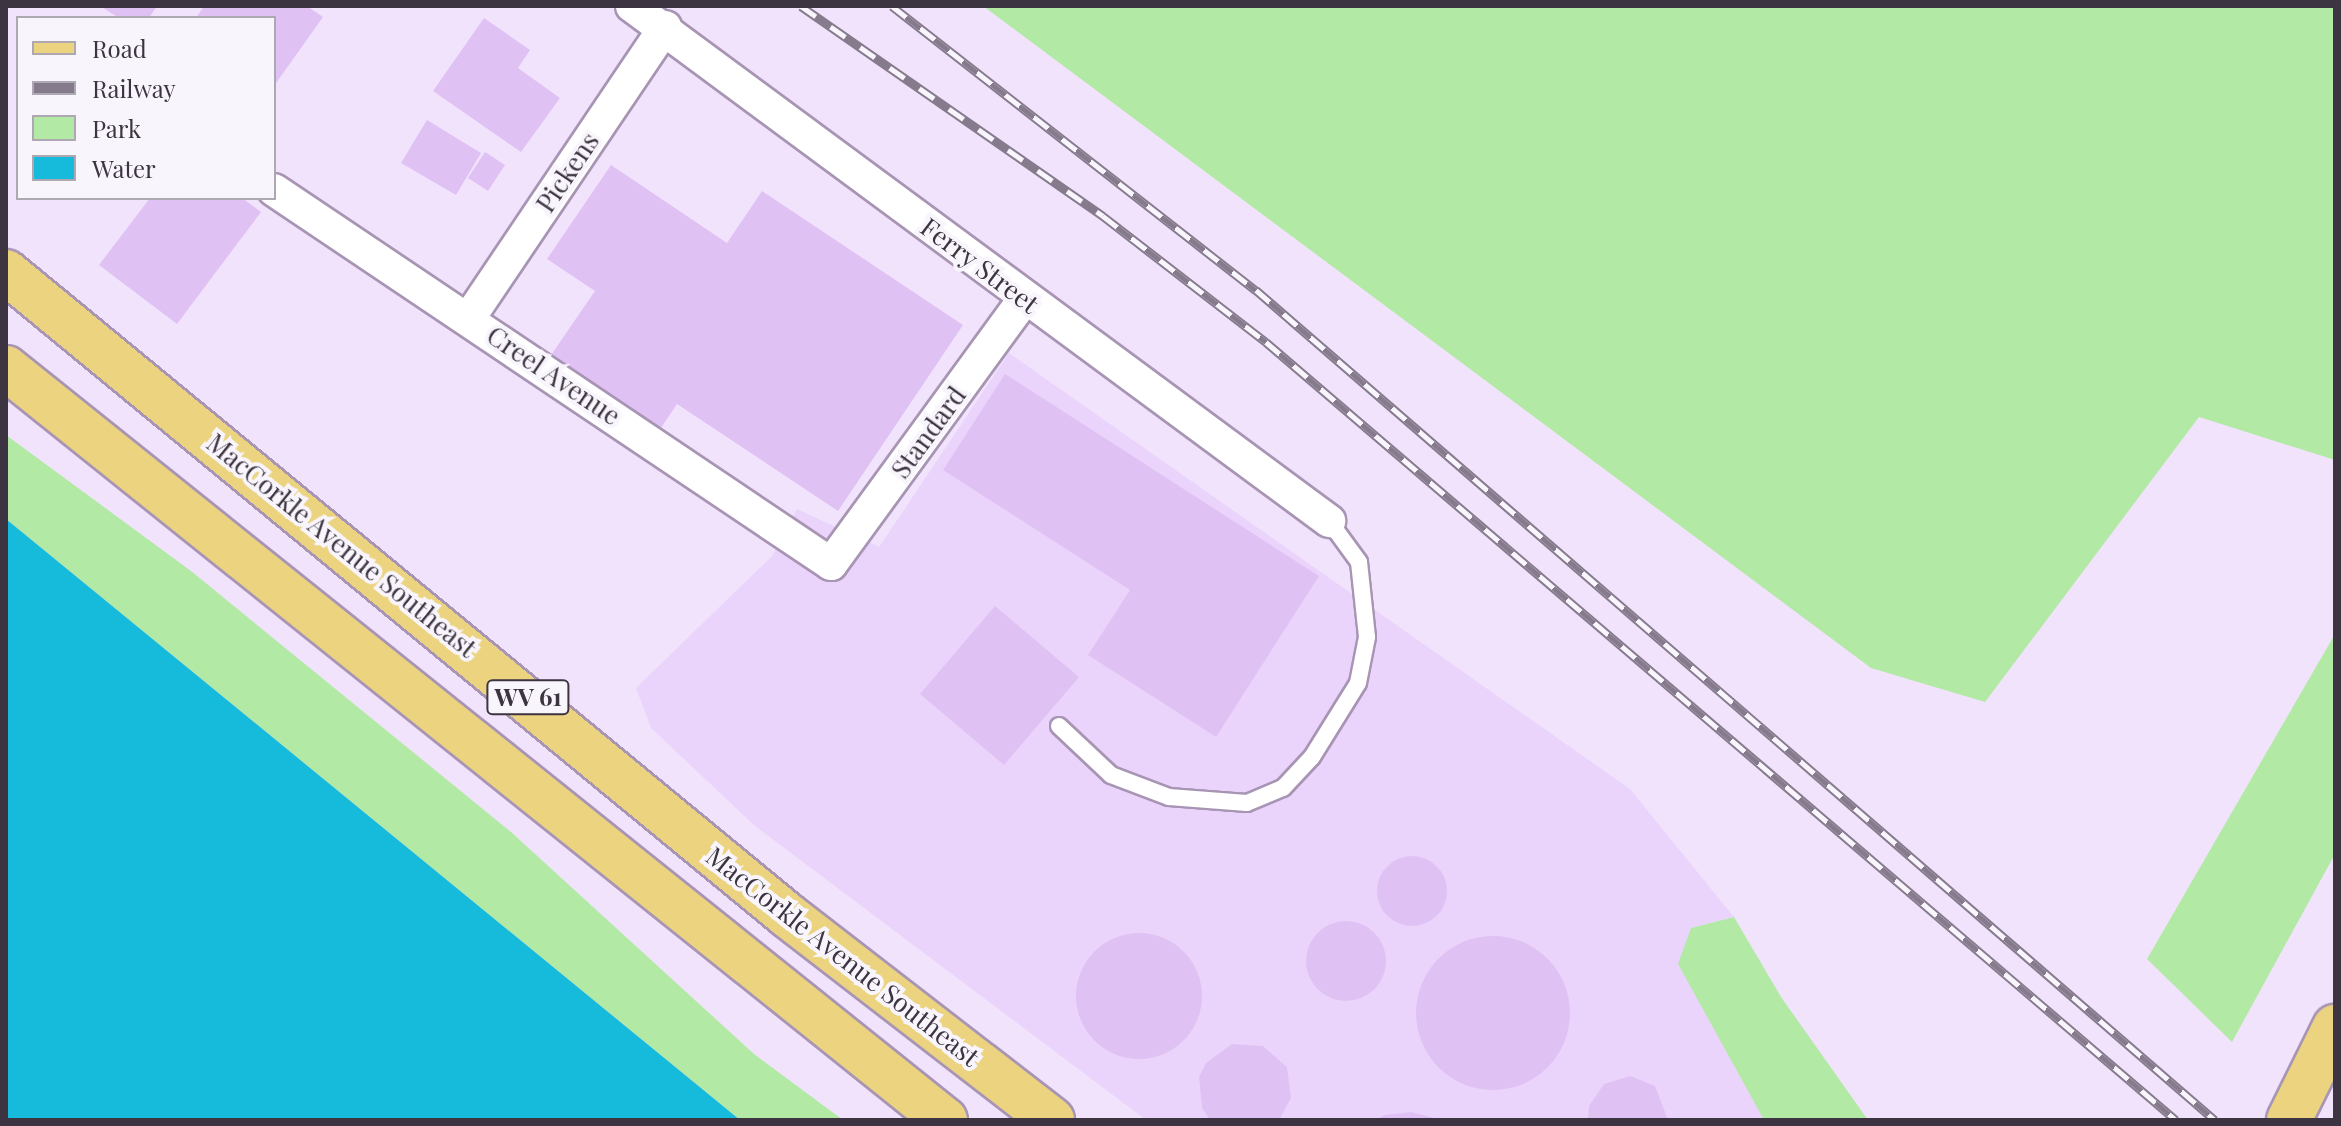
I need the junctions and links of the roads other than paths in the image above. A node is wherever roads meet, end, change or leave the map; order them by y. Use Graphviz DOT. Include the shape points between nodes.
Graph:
graph roads {
  1 [pos="632,6"];
  2 [pos="665,27"];
  3 [pos="276,191"];
  4 [pos="6,272"];
  5 [pos="1024,299"];
  6 [pos="469,318"];
  7 [pos="10,365"];
  8 [pos="1329,521"];
  9 [pos="831,564"];
  10 [pos="1059,726"];
  11 [pos="2335,1027"];
  12 [pos="945,1120"];
  13 [pos="1052,1120"];
  14 [pos="2289,1120"];
  1 -- 2 [label="street, Ferry Street"];
  2 -- 5 [label="street, Ferry Street"];
  2 -- 6 [label="street, Pickens"];
  3 -- 6 [label="street, Creel Avenue"];
  4 -- 13 [label="main road, MacCorkle Avenue Southeast / WV 61" via="787,915"];
  5 -- 8 [label="street, Ferry Street"];
  5 -- 9 [label="street, Standard"];
  6 -- 9 [label="street, Creel Avenue"];
  7 -- 12 [label="main road, WV 61"];
  8 -- 10 [label="lane" via="1359,562 1367,637 1358,683 1312,757 1283,788 1247,803 1169,797 1111,775"];
  11 -- 14 [label="main road"];
}
